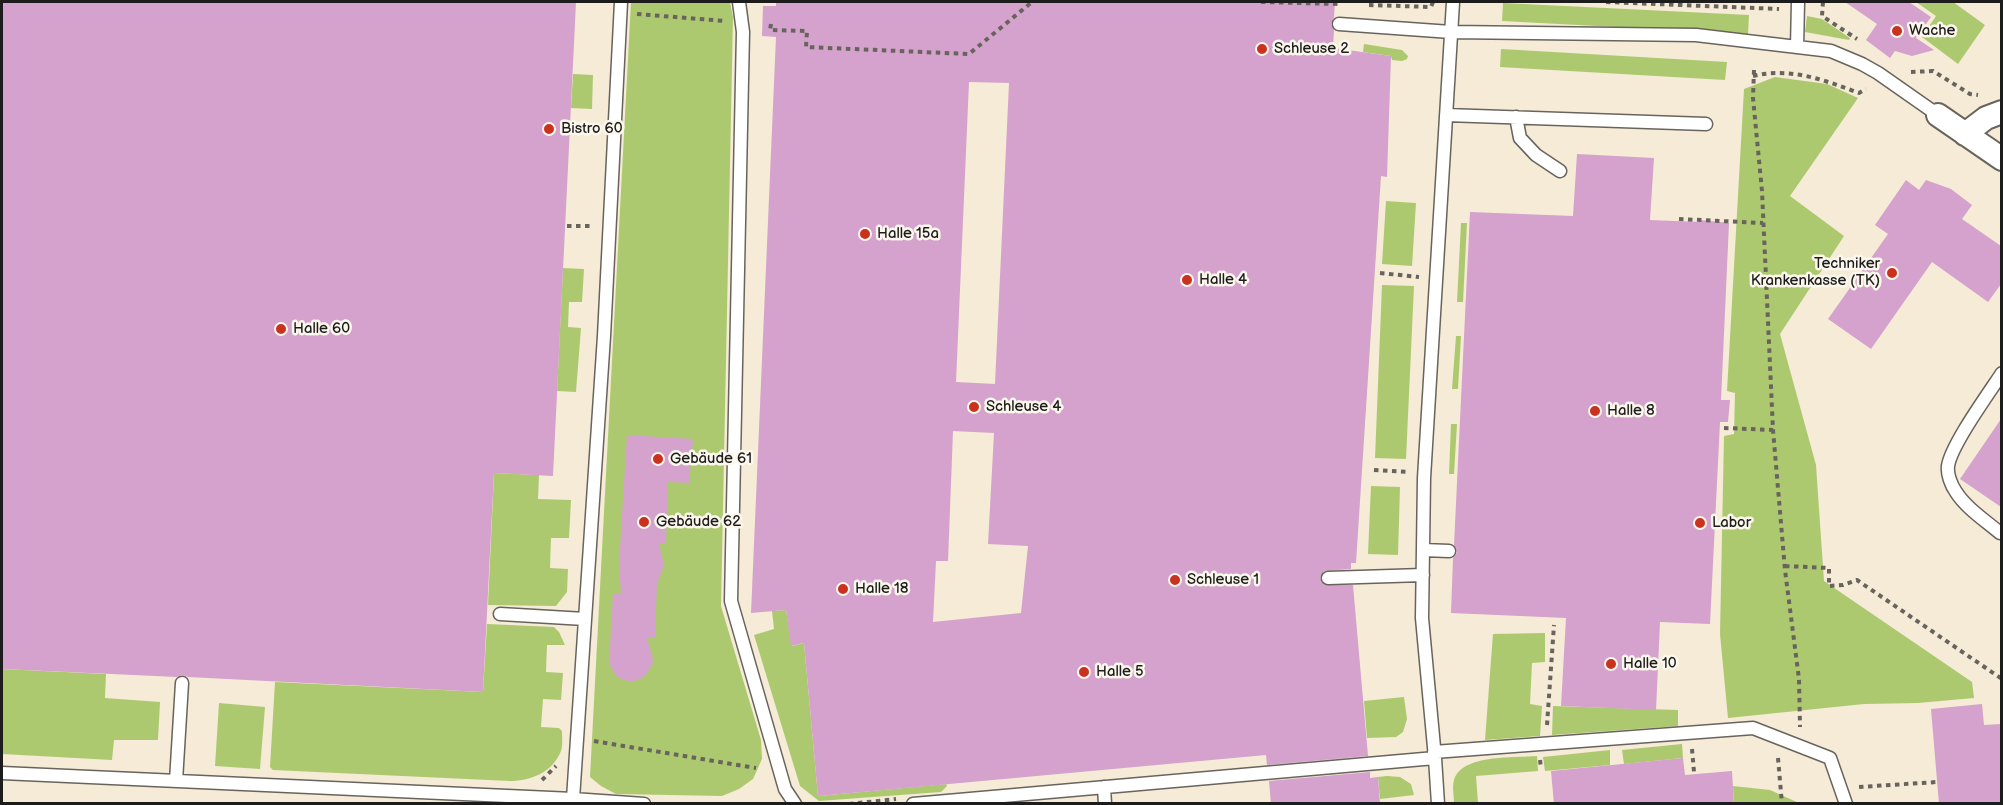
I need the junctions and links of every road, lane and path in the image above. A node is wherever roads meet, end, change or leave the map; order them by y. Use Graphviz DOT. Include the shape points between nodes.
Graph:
graph roads {
  1 [pos="621,2"];
  2 [pos="739,2"];
  3 [pos="1032,2"];
  4 [pos="1261,2"];
  5 [pos="1433,2"];
  6 [pos="1453,2"];
  7 [pos="1606,2"];
  8 [pos="1663,3"];
  9 [pos="1340,4"];
  10 [pos="1363,5"];
  11 [pos="1798,6"];
  12 [pos="636,14"];
  13 [pos="1822,16"];
  14 [pos="731,21"];
  15 [pos="771,24"];
  16 [pos="1339,24"];
  17 [pos="1451,32"];
  18 [pos="1797,47"];
  19 [pos="1896,86"];
  20 [pos="1985,95"];
  21 [pos="2001,112"];
  22 [pos="1446,115"];
  23 [pos="1938,115"];
  24 [pos="1516,117"];
  25 [pos="1706,124"];
  26 [pos="1965,134"];
  27 [pos="2001,159"];
  28 [pos="1560,171"];
  29 [pos="1678,219"];
  30 [pos="1763,223"];
  31 [pos="567,226"];
  32 [pos="593,226"];
  33 [pos="1380,273"];
  34 [pos="1419,277"];
  35 [pos="2001,373"];
  36 [pos="1724,428"];
  37 [pos="1773,430"];
  38 [pos="1374,470"];
  39 [pos="1411,472"];
  40 [pos="2000,533"];
  41 [pos="1423,550"];
  42 [pos="1449,550"];
  43 [pos="1785,566"];
  44 [pos="1423,575"];
  45 [pos="1328,578"];
  46 [pos="500,614"];
  47 [pos="585,619"];
  48 [pos="1554,625"];
  49 [pos="2001,680"];
  50 [pos="182,683"];
  51 [pos="1692,740"];
  52 [pos="593,741"];
  53 [pos="1546,744"];
  54 [pos="1801,747"];
  55 [pos="1769,753"];
  56 [pos="1435,755"];
  57 [pos="1778,757"];
  58 [pos="756,768"];
  59 [pos="1694,772"];
  60 [pos="2,773"];
  61 [pos="1837,778"];
  62 [pos="176,781"];
  63 [pos="1937,782"];
  64 [pos="1104,787"];
  65 [pos="574,801"];
  66 [pos="644,804"];
  67 [pos="795,804"];
  68 [pos="914,804"];
  69 [pos="1105,804"];
  70 [pos="1438,804"];
  71 [pos="1782,804"];
  72 [pos="1846,804"];
  1 -- 47 [label="lane"];
  2 -- 67 [label="lane" via="743,44 731,601 785,789"];
  3 -- 15 [label="path" via="969,54 806,47 807,32 770,30"];
  4 -- 9 [label="path"];
  5 -- 10 [label="path" via="1431,7"];
  6 -- 17 [label="lane"];
  7 -- 8 [label="path"];
  8 -- 11 [label="path"];
  11 -- 13 [label="path"];
  11 -- 18 [label="lane"];
  12 -- 14 [label="path"];
  16 -- 17 [label="lane"];
  17 -- 18 [label="lane" via="1696,35"];
  17 -- 22 [label="lane"];
  18 -- 19 [label="lane" via="1837,53"];
  19 -- 20 [label="path" via="1906,73 1933,71 1970,94"];
  19 -- 23 [label="lane"];
  19 -- 30 [label="path" via="1886,101 1866,88 1859,93 1799,74 1754,73"];
  21 -- 26 [label="street"];
  22 -- 24 [label="lane"];
  22 -- 41 [label="lane"];
  23 -- 26 [label="street"];
  24 -- 25 [label="lane"];
  24 -- 28 [label="lane" via="1520,138"];
  26 -- 27 [label="street"];
  29 -- 30 [label="path"];
  30 -- 37 [label="path"];
  31 -- 32 [label="path"];
  33 -- 34 [label="path"];
  35 -- 40 [label="lane" via="1948,465 1949,478 1958,495"];
  36 -- 37 [label="path"];
  37 -- 43 [label="path"];
  38 -- 39 [label="path"];
  41 -- 42 [label="lane"];
  41 -- 44 [label="lane"];
  43 -- 49 [label="path" via="1829,568 1829,586 1857,580"];
  43 -- 54 [label="path" via="1799,679"];
  44 -- 45 [label="lane"];
  44 -- 56 [label="lane" via="1422,618"];
  46 -- 47 [label="lane"];
  47 -- 65 [label="lane"];
  48 -- 53 [label="path"];
  50 -- 62 [label="lane"];
  51 -- 59 [label="path"];
  52 -- 58 [label="path"];
  53 -- 54 [label="lane" via="1753,728"];
  53 -- 56 [label="lane"];
  54 -- 57 [label="path" via="1801,764"];
  54 -- 61 [label="lane" via="1830,758"];
  55 -- 57 [label="path"];
  56 -- 64 [label="lane"];
  56 -- 70 [label="lane"];
  57 -- 71 [label="path"];
  60 -- 62 [label="lane"];
  61 -- 63 [label="path" via="1862,788"];
  61 -- 72 [label="lane"];
  62 -- 65 [label="lane"];
  64 -- 68 [label="lane"];
  64 -- 69 [label="lane"];
  65 -- 66 [label="lane"];
}
